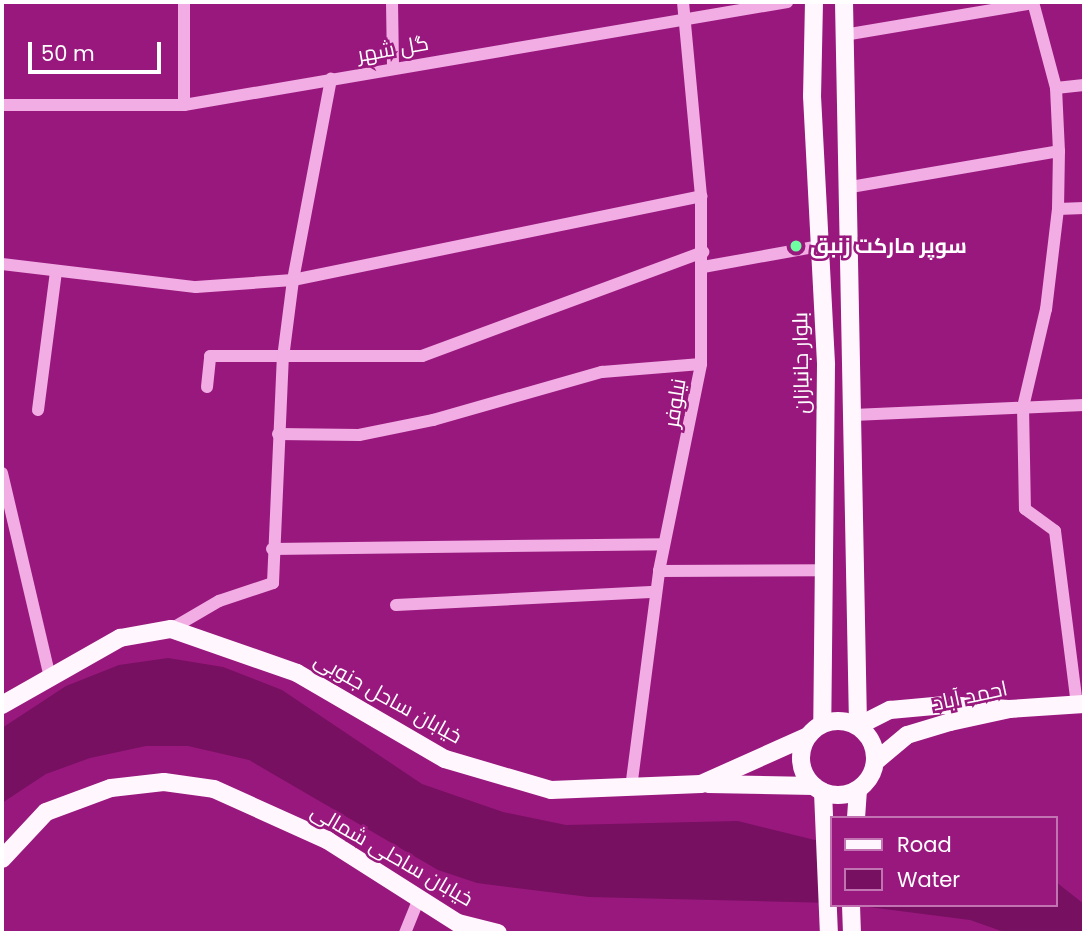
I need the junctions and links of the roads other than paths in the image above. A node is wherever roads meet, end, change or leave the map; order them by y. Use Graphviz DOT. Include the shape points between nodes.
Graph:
graph roads {
  1 [pos="184,2"];
  2 [pos="392,2"];
  3 [pos="683,2"];
  4 [pos="787,2"];
  5 [pos="814,2"];
  6 [pos="844,2"];
  7 [pos="1033,2"];
  8 [pos="686,20"];
  9 [pos="844,35"];
  10 [pos="393,69"];
  11 [pos="331,79"];
  12 [pos="1084,85"];
  13 [pos="1056,88"];
  14 [pos="2,105"];
  15 [pos="184,105"];
  16 [pos="1059,151"];
  17 [pos="845,188"];
  18 [pos="701,196"];
  19 [pos="1084,208"];
  20 [pos="1058,209"];
  21 [pos="820,246"];
  22 [pos="703,252"];
  23 [pos="2,264"];
  24 [pos="703,267"];
  25 [pos="56,271"];
  26 [pos="293,280"];
  27 [pos="283,359"];
  28 [pos="701,364"];
  29 [pos="207,387"];
  30 [pos="1084,405"];
  31 [pos="1023,407"];
  32 [pos="38,410"];
  33 [pos="853,415"];
  34 [pos="278,434"];
  35 [pos="2,473"];
  36 [pos="664,544"];
  37 [pos="272,549"];
  38 [pos="823,570"];
  39 [pos="659,571"];
  40 [pos="656,592"];
  41 [pos="396,606"];
  42 [pos="171,629"];
  43 [pos="50,677"];
  44 [pos="2,705"];
  45 [pos="1081,705"];
  46 [pos="1009,709"];
  47 [pos="822,723"];
  48 [pos="858,726"];
  49 [pos="806,737"];
  50 [pos="876,761"];
  51 [pos="701,784"];
  52 [pos="631,788"];
  53 [pos="818,789"];
  54 [pos="858,790"];
  55 [pos="856,816"];
  56 [pos="2,859"];
  57 [pos="419,899"];
  58 [pos="829,924"];
  59 [pos="458,928"];
  60 [pos="405,933"];
  61 [pos="498,933"];
  1 -- 15 [label="street"];
  2 -- 10 [label="street"];
  3 -- 8 [label="street, نیلوفر"];
  4 -- 8 [label="street, گل شهر"];
  5 -- 21 [label="main road, بلوار جانبازان" via="812,96"];
  6 -- 9 [label="main road"];
  7 -- 9 [label="street"];
  7 -- 13 [label="street"];
  8 -- 10 [label="street, گل شهر"];
  8 -- 18 [label="street, نیلوفر"];
  9 -- 17 [label="main road"];
  10 -- 11 [label="street, گل شهر"];
  11 -- 15 [label="street, گل شهر"];
  11 -- 26 [label="street"];
  12 -- 13 [label="street"];
  13 -- 16 [label="street"];
  14 -- 15 [label="street, گل شهر"];
  16 -- 17 [label="street"];
  16 -- 20 [label="street"];
  17 -- 33 [label="main road"];
  18 -- 22 [label="street, نیلوفر"];
  18 -- 26 [label="street"];
  19 -- 20 [label="street"];
  20 -- 31 [label="street" via="1046,309"];
  21 -- 24 [label="street"];
  21 -- 38 [label="main road, بلوار جانبازان" via="826,365"];
  22 -- 24 [label="street, نیلوفر"];
  22 -- 27 [label="street" via="422,356"];
  23 -- 25 [label="street"];
  24 -- 28 [label="street, نیلوفر"];
  25 -- 26 [label="street" via="196,287"];
  25 -- 32 [label="street"];
  26 -- 27 [label="street"];
  27 -- 29 [label="street" via="210,356"];
  27 -- 34 [label="street"];
  28 -- 34 [label="street" via="603,372 433,420 359,435"];
  28 -- 36 [label="street, نیلوفر"];
  30 -- 31 [label="street"];
  31 -- 33 [label="street"];
  31 -- 45 [label="street" via="1025,509 1055,531"];
  33 -- 48 [label="main road"];
  34 -- 37 [label="street"];
  35 -- 43 [label="street"];
  36 -- 37 [label="street"];
  36 -- 39 [label="street, نیلوفر"];
  37 -- 42 [label="street" via="273,583 219,601"];
  38 -- 39 [label="street"];
  38 -- 47 [label="main road, بلوار جانبازان"];
  39 -- 40 [label="street, نیلوفر"];
  40 -- 41 [label="street"];
  40 -- 52 [label="street, نیلوفر"];
  42 -- 43 [label="main road, خیابان ساحل جنوبی" via="120,638"];
  42 -- 52 [label="main road, خیابان ساحل جنوبی" via="297,673 444,759 551,790"];
  43 -- 44 [label="main road, خیابان ساحل جنوبی"];
  45 -- 46 [label="main road, احمد آباد"];
  46 -- 48 [label="main road" via="945,705 904,709"];
  46 -- 50 [label="main road, احمد آباد" via="907,735"];
  47 -- 48 [label="main road" via="846,721"];
  47 -- 49 [label="main road"];
  48 -- 50 [label="main road" via="872,741"];
  49 -- 51 [label="main road, خیابان ساحل جنوبی"];
  49 -- 53 [label="main road" via="802,768"];
  50 -- 54 [label="main road"];
  51 -- 52 [label="main road, خیابان ساحل جنوبی"];
  51 -- 53 [label="main road"];
  53 -- 54 [label="main road" via="841,795"];
  53 -- 58 [label="main road" via="827,837"];
  54 -- 55 [label="main road"];
  56 -- 57 [label="main road, خیابان ساحلی شمالی" via="46,812 111,788 164,782 214,789 327,840"];
  57 -- 59 [label="main road, خیابان ساحلی شمالی"];
  57 -- 60 [label="street"];
  59 -- 61 [label="main road, خیابان ساحلی شمالی"];
}
